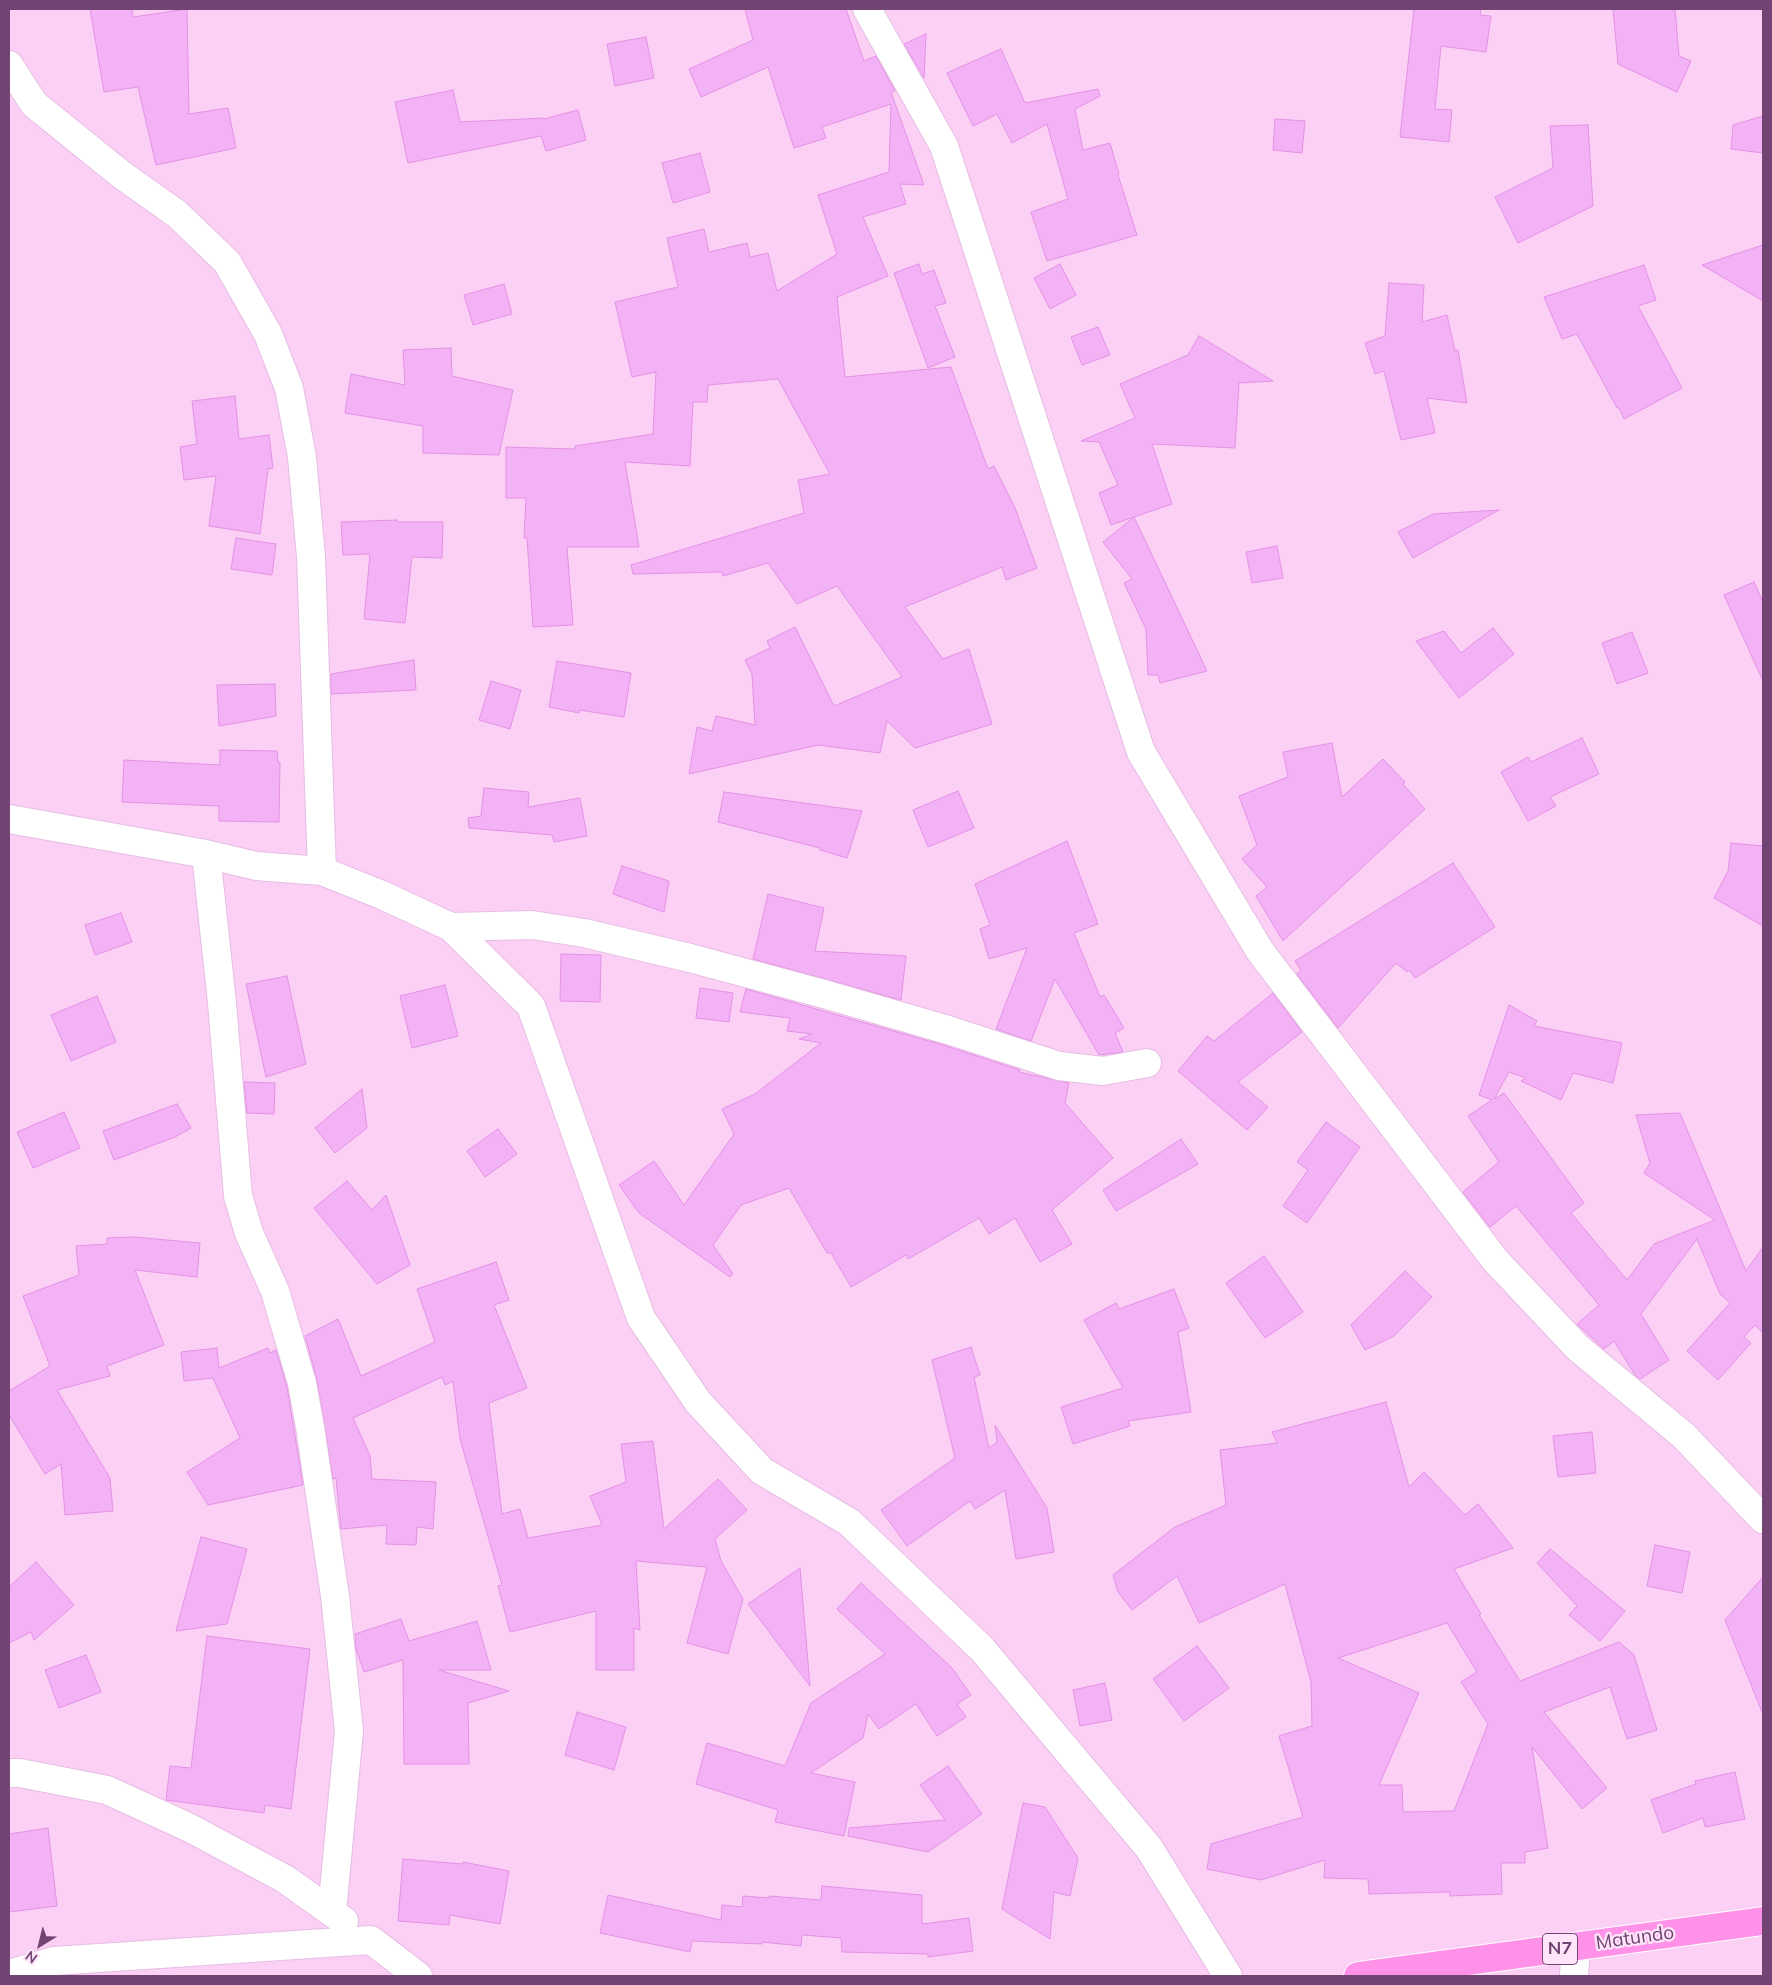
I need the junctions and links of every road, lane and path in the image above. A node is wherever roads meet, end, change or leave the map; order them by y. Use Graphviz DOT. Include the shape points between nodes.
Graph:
graph roads {
  1 [pos="867,9"];
  2 [pos="9,65"];
  3 [pos="9,819"];
  4 [pos="206,854"];
  5 [pos="322,872"];
  6 [pos="451,928"];
  7 [pos="1147,1063"];
  8 [pos="1763,1519"];
  9 [pos="9,1773"];
  10 [pos="332,1912"];
  11 [pos="1763,1921"];
  12 [pos="371,1940"];
  13 [pos="1576,1946"];
  14 [pos="9,1974"];
  15 [pos="418,1976"];
  16 [pos="1228,1976"];
  17 [pos="1358,1976"];
  18 [pos="1574,1976"];
  1 -- 8 [label="street" via="944,146 1141,752 1260,950 1495,1260 1578,1348 1684,1436"];
  2 -- 5 [label="street" via="34,104 122,175 177,214 226,262 268,334 289,388 302,457 311,557"];
  3 -- 4 [label="street"];
  4 -- 5 [label="street" via="256,866"];
  4 -- 10 [label="street" via="238,1196 249,1234 274,1291 302,1383 335,1596 349,1731"];
  5 -- 6 [label="street"];
  6 -- 7 [label="street" via="532,925 584,933 824,994 1059,1066 1102,1072"];
  6 -- 16 [label="street" via="531,1006 640,1318 698,1402 762,1471 850,1522 982,1649 1149,1848"];
  9 -- 10 [label="street" via="107,1790 190,1828 285,1879"];
  10 -- 12 [label="street"];
  11 -- 13 [label="main road, Matundo / N7"];
  12 -- 14 [label="street" via="54,1961"];
  12 -- 15 [label="street"];
  13 -- 17 [label="main road, Matundo / N7"];
  13 -- 18 [label="street"];
}
